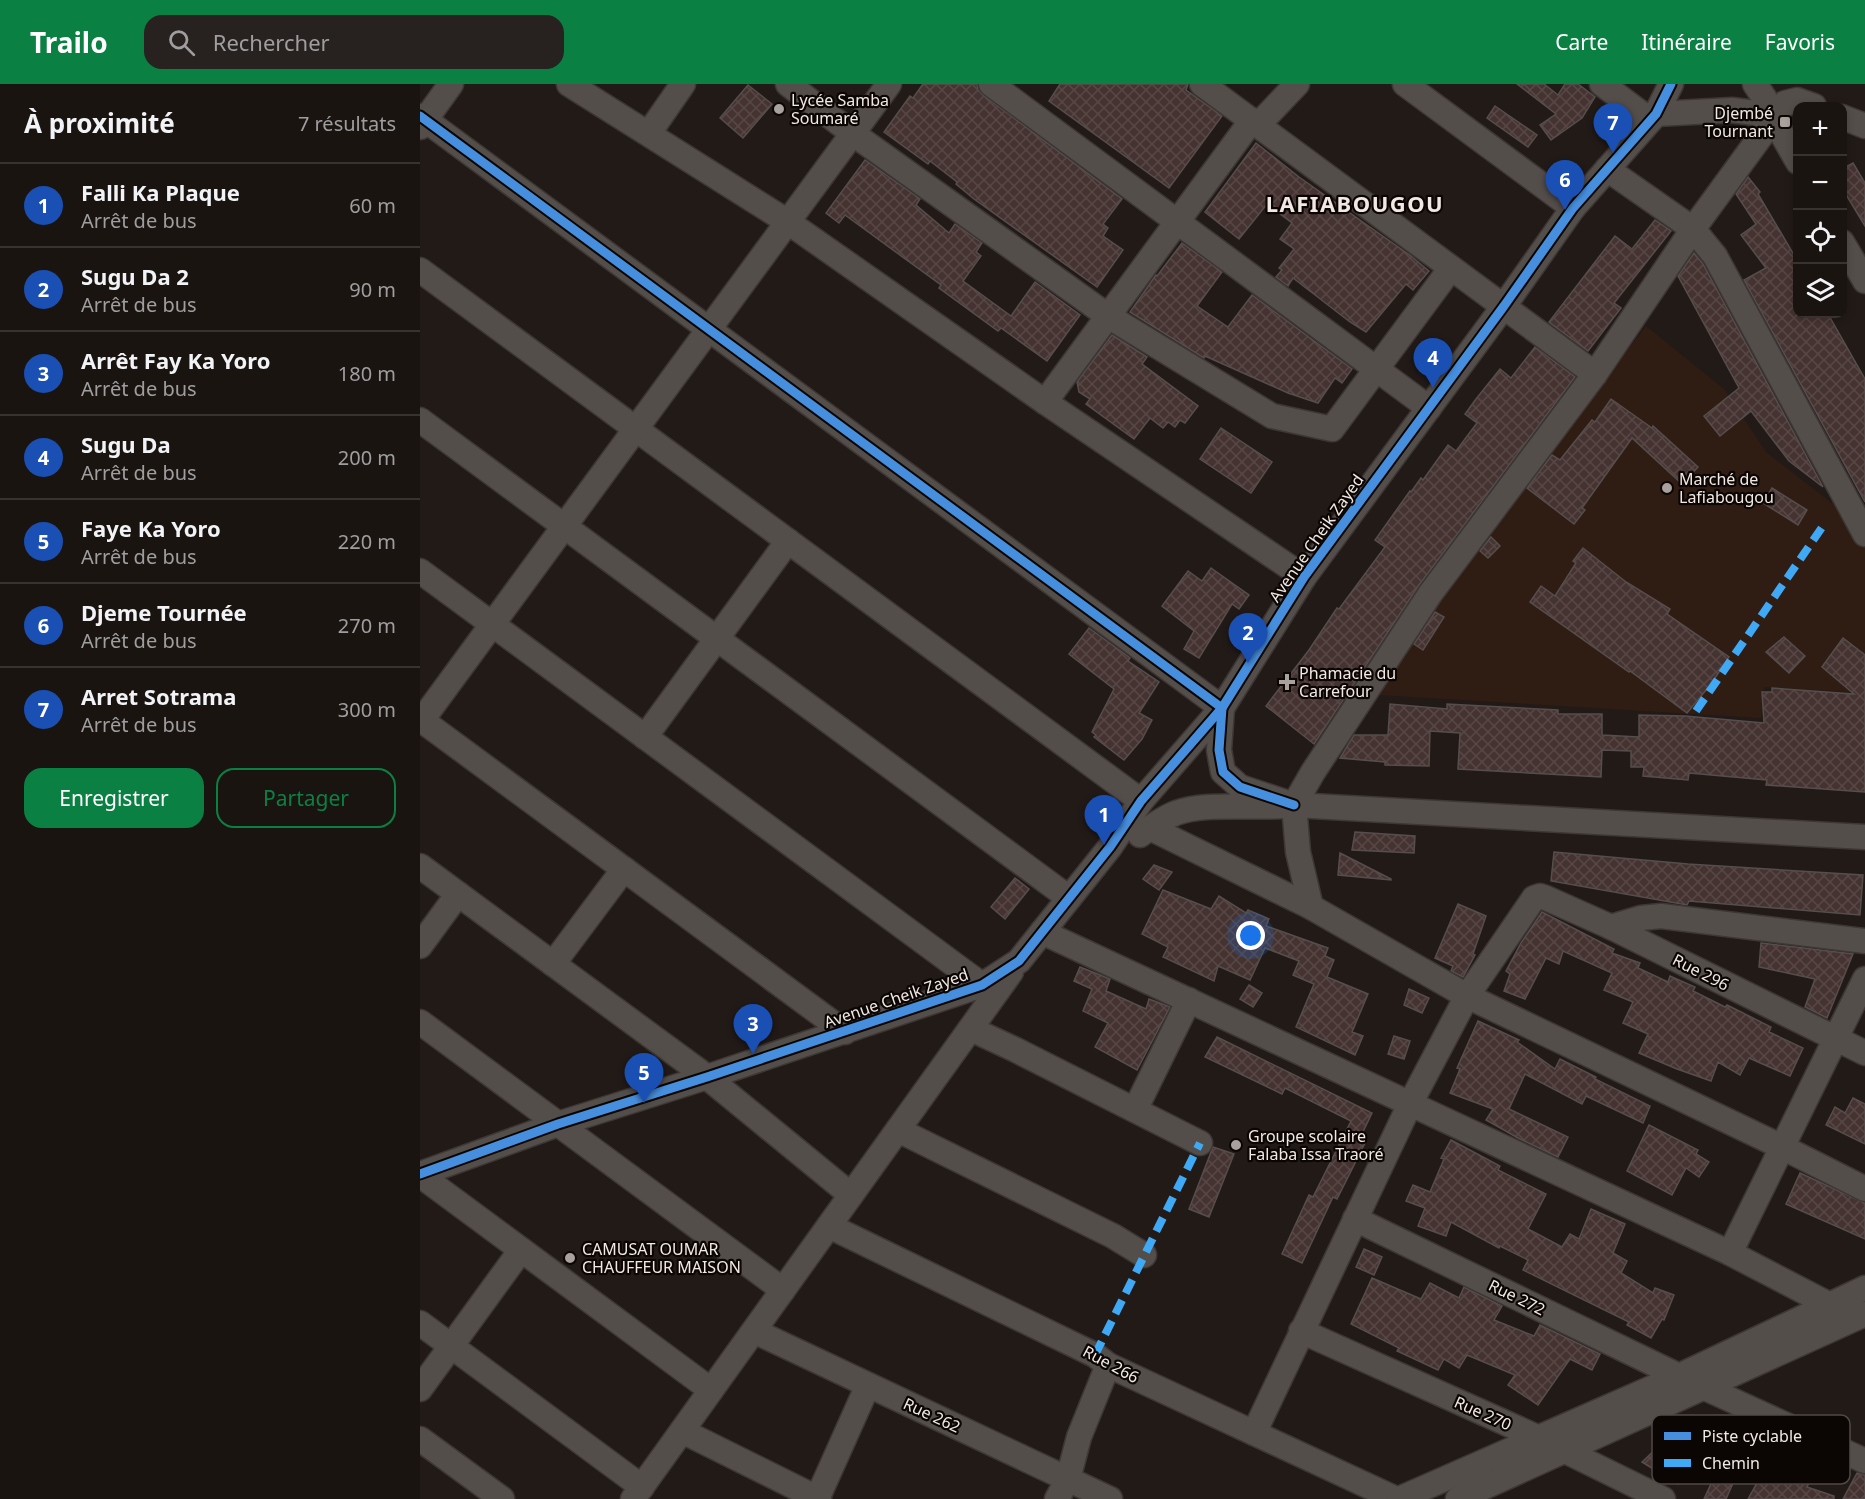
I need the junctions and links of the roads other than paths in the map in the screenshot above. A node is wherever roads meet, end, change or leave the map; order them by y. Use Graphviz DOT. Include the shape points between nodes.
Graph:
graph roads {
  1 [pos="452,84"];
  2 [pos="569,84"];
  3 [pos="683,84"];
  4 [pos="788,84"];
  5 [pos="889,84"];
  6 [pos="991,84"];
  7 [pos="1202,84"];
  8 [pos="1297,84"];
  9 [pos="1406,84"];
  10 [pos="1602,84"];
  11 [pos="1671,84"];
  12 [pos="1677,84"];
  13 [pos="1754,84"];
  14 [pos="1803,102"];
  15 [pos="1720,110"];
  16 [pos="1653,117"];
  17 [pos="1772,118"];
  18 [pos="1847,119"];
  19 [pos="422,121"];
  20 [pos="1255,123"];
  21 [pos="1865,126"];
  22 [pos="649,133"];
  23 [pos="852,134"];
  24 [pos="1794,156"];
  25 [pos="1606,169"];
  26 [pos="1573,208"];
  27 [pos="788,222"];
  28 [pos="1178,222"];
  29 [pos="1693,230"];
  30 [pos="1847,250"];
  31 [pos="1451,268"];
  32 [pos="420,270"];
  33 [pos="1865,281"];
  34 [pos="1503,306"];
  35 [pos="1108,316"];
  36 [pos="709,329"];
  37 [pos="1376,369"];
  38 [pos="1595,374"];
  39 [pos="1045,402"];
  40 [pos="1429,408"];
  41 [pos="420,420"];
  42 [pos="636,429"];
  43 [pos="564,526"];
  44 [pos="1865,534"];
  45 [pos="788,541"];
  46 [pos="420,571"];
  47 [pos="1304,577"];
  48 [pos="492,625"];
  49 [pos="717,639"];
  50 [pos="1222,708"];
  51 [pos="421,720"];
  52 [pos="645,737"];
  53 [pos="1141,801"];
  54 [pos="1294,805"];
  55 [pos="1150,828"];
  56 [pos="1865,837"];
  57 [pos="1110,847"];
  58 [pos="420,866"];
  59 [pos="624,869"];
  60 [pos="458,894"];
  61 [pos="1069,898"];
  62 [pos="1311,907"];
  63 [pos="1611,927"];
  64 [pos="1042,932"];
  65 [pos="1865,940"];
  66 [pos="420,946"];
  67 [pos="1019,961"];
  68 [pos="553,964"];
  69 [pos="1865,979"];
  70 [pos="982,985"];
  71 [pos="1467,996"];
  72 [pos="1189,1000"];
  73 [pos="420,1022"];
  74 [pos="970,1029"];
  75 [pos="845,1032"];
  76 [pos="1835,1039"];
  77 [pos="1865,1053"];
  78 [pos="707,1077"];
  79 [pos="1410,1104"];
  80 [pos="1135,1110"];
  81 [pos="558,1124"];
  82 [pos="898,1130"];
  83 [pos="1200,1143"];
  84 [pos="1782,1147"];
  85 [pos="420,1174"];
  86 [pos="1865,1189"];
  87 [pos="851,1195"];
  88 [pos="1355,1219"];
  89 [pos="829,1226"];
  90 [pos="521,1250"];
  91 [pos="1730,1253"];
  92 [pos="1144,1255"];
  93 [pos="1865,1288"];
  94 [pos="783,1290"];
  95 [pos="1828,1304"];
  96 [pos="1862,1318"];
  97 [pos="420,1323"];
  98 [pos="754,1331"];
  99 [pos="1301,1331"];
  100 [pos="451,1346"];
  101 [pos="1108,1365"];
  102 [pos="1679,1376"];
  103 [pos="868,1385"];
  104 [pos="1703,1387"];
  105 [pos="420,1389"];
  106 [pos="711,1390"];
  107 [pos="1764,1415"];
  108 [pos="682,1431"];
  109 [pos="1254,1433"];
  110 [pos="1539,1438"];
  111 [pos="420,1439"];
  112 [pos="1564,1450"];
  113 [pos="1850,1454"];
  114 [pos="1865,1461"];
  115 [pos="1063,1489"];
  116 [pos="638,1493"];
  117 [pos="502,1499"];
  118 [pos="817,1499"];
  119 [pos="1110,1499"];
  120 [pos="1397,1499"];
  121 [pos="1458,1499"];
  122 [pos="1663,1499"];
  1 -- 19 [label="street"];
  2 -- 22 [label="street"];
  3 -- 22 [label="street"];
  4 -- 23 [label="street"];
  5 -- 23 [label="street"];
  6 -- 28 [label="street"];
  7 -- 20 [label="street"];
  8 -- 20 [label="street"];
  9 -- 26 [label="street"];
  10 -- 16 [label="street"];
  11 -- 16 [label="street, Avenue Cheik Zayed"];
  12 -- 15 [label="street" via="1686,100 1696,107"];
  13 -- 15 [label="street" via="1750,99"];
  13 -- 17 [label="street" via="1766,99"];
  14 -- 17 [label="street" via="1785,103"];
  15 -- 16 [label="street"];
  15 -- 17 [label="street"];
  16 -- 25 [label="street, Avenue Cheik Zayed"];
  17 -- 24 [label="street"];
  17 -- 29 [label="street"];
  18 -- 21 [label="street"];
  19 -- 36 [label="street"];
  20 -- 28 [label="street"];
  20 -- 31 [label="street"];
  22 -- 27 [label="street"];
  23 -- 27 [label="street"];
  23 -- 35 [label="street"];
  25 -- 26 [label="street, Avenue Cheik Zayed"];
  25 -- 29 [label="street"];
  26 -- 34 [label="street, Avenue Cheik Zayed"];
  27 -- 36 [label="street"];
  27 -- 39 [label="street"];
  28 -- 35 [label="street"];
  28 -- 37 [label="street"];
  29 -- 38 [label="street"];
  29 -- 44 [label="street" via="1715,256"];
  30 -- 33 [label="street"];
  31 -- 34 [label="street"];
  31 -- 37 [label="street"];
  32 -- 42 [label="street"];
  34 -- 38 [label="street"];
  34 -- 40 [label="street, Avenue Cheik Zayed"];
  35 -- 37 [label="street" via="1272,416 1332,429"];
  35 -- 39 [label="street"];
  36 -- 42 [label="street"];
  36 -- 50 [label="street"];
  37 -- 40 [label="street"];
  38 -- 54 [label="street" via="1430,594"];
  39 -- 47 [label="street"];
  40 -- 47 [label="street, Avenue Cheik Zayed"];
  41 -- 43 [label="street"];
  42 -- 43 [label="street"];
  42 -- 45 [label="street"];
  43 -- 48 [label="street"];
  43 -- 49 [label="street"];
  45 -- 49 [label="street"];
  45 -- 53 [label="street"];
  46 -- 48 [label="street"];
  47 -- 50 [label="street, Avenue Cheik Zayed"];
  48 -- 51 [label="street"];
  48 -- 52 [label="street"];
  49 -- 52 [label="street"];
  49 -- 61 [label="street"];
  50 -- 53 [label="street, Avenue Cheik Zayed"];
  50 -- 54 [label="street" via="1222,772 1240,787"];
  51 -- 59 [label="street"];
  52 -- 70 [label="street"];
  53 -- 57 [label="street, Avenue Cheik Zayed"];
  54 -- 55 [label="street" via="1200,808 1177,813"];
  54 -- 56 [label="street"];
  54 -- 62 [label="street" via="1298,852"];
  55 -- 57 [label="street"];
  55 -- 62 [label="street"];
  57 -- 61 [label="street, Avenue Cheik Zayed"];
  58 -- 60 [label="street"];
  59 -- 68 [label="street"];
  59 -- 75 [label="street"];
  60 -- 66 [label="street"];
  60 -- 68 [label="street"];
  61 -- 64 [label="street, Avenue Cheik Zayed"];
  62 -- 71 [label="street"];
  63 -- 65 [label="street" via="1661,916"];
  63 -- 71 [label="street, Rue 296" via="1546,898 1534,898"];
  63 -- 76 [label="street, Rue 296"];
  64 -- 67 [label="street, Avenue Cheik Zayed"];
  64 -- 72 [label="street"];
  67 -- 70 [label="street, Avenue Cheik Zayed"];
  67 -- 74 [label="street"];
  68 -- 78 [label="street"];
  69 -- 76 [label="street"];
  70 -- 75 [label="street, Avenue Cheik Zayed"];
  71 -- 79 [label="street"];
  71 -- 84 [label="street"];
  72 -- 79 [label="street"];
  72 -- 80 [label="street"];
  73 -- 81 [label="street"];
  74 -- 80 [label="street"];
  74 -- 82 [label="street"];
  75 -- 78 [label="street, Avenue Cheik Zayed"];
  76 -- 77 [label="street, Rue 296"];
  76 -- 84 [label="street"];
  78 -- 81 [label="street, Avenue Cheik Zayed"];
  78 -- 87 [label="street"];
  79 -- 88 [label="street"];
  79 -- 91 [label="street"];
  80 -- 83 [label="street"];
  81 -- 85 [label="street, Avenue Cheik Zayed"];
  81 -- 94 [label="street"];
  82 -- 87 [label="street"];
  82 -- 92 [label="street"];
  84 -- 86 [label="street"];
  84 -- 91 [label="street"];
  85 -- 90 [label="street"];
  87 -- 89 [label="street"];
  88 -- 99 [label="street"];
  88 -- 102 [label="street, Rue 272"];
  89 -- 94 [label="street"];
  89 -- 101 [label="street, Rue 266" via="1095,1355"];
  90 -- 100 [label="street"];
  90 -- 106 [label="street"];
  91 -- 95 [label="street"];
  93 -- 95 [label="street"];
  94 -- 98 [label="street"];
  95 -- 102 [label="street"];
  96 -- 104 [label="street"];
  97 -- 100 [label="street"];
  98 -- 103 [label="street, Rue 262"];
  98 -- 106 [label="street"];
  99 -- 109 [label="street"];
  99 -- 110 [label="street, Rue 270"];
  100 -- 105 [label="street"];
  100 -- 116 [label="street"];
  101 -- 109 [label="street, Rue 266"];
  101 -- 115 [label="street"];
  102 -- 110 [label="street"];
  103 -- 115 [label="street, Rue 262"];
  103 -- 118 [label="street"];
  104 -- 107 [label="street"];
  104 -- 112 [label="street"];
  106 -- 108 [label="street"];
  108 -- 116 [label="street"];
  108 -- 118 [label="street"];
  109 -- 120 [label="street, Rue 266"];
  110 -- 112 [label="street, Rue 270"];
  110 -- 120 [label="street"];
  111 -- 117 [label="street"];
  112 -- 121 [label="street"];
  112 -- 122 [label="street, Rue 270"];
  113 -- 114 [label="street"];
  115 -- 119 [label="street, Rue 262"];
}
